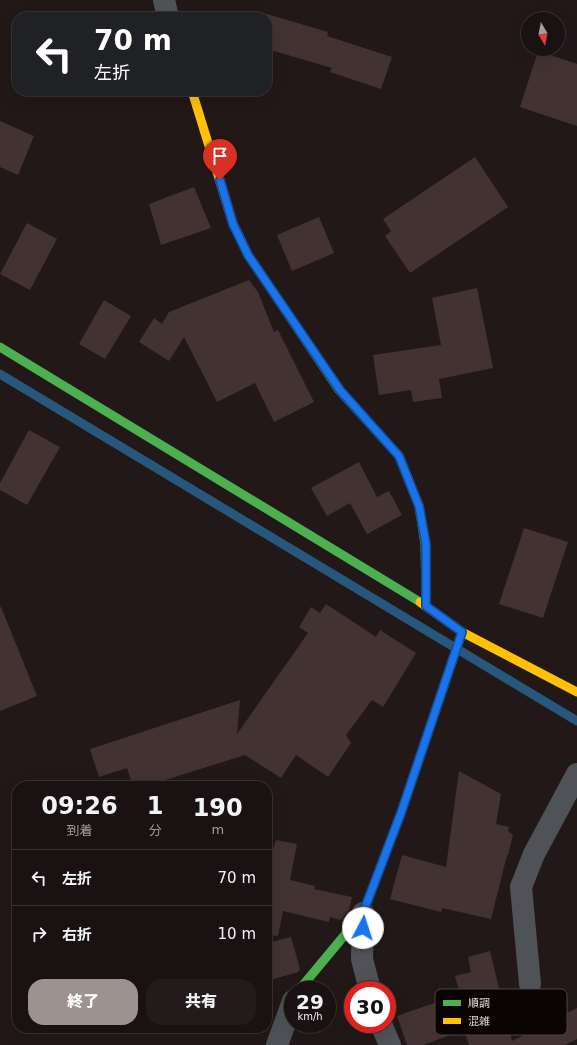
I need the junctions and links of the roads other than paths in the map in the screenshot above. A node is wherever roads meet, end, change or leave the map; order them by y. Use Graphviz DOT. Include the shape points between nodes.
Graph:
graph roads {
  1 [pos="164,0"];
  2 [pos="167,12"];
  3 [pos="194,96"];
  4 [pos="0,347"];
  5 [pos="426,606"];
  6 [pos="462,633"];
  7 [pos="577,692"];
  8 [pos="577,774"];
  9 [pos="363,913"];
  10 [pos="306,981"];
  11 [pos="368,981"];
  12 [pos="530,984"];
  13 [pos="284,1026"];
  14 [pos="385,1033"];
  15 [pos="277,1045"];
  16 [pos="390,1045"];
  1 -- 2 [label="street"];
  3 -- 5 [label="street" via="233,224 248,255 340,390 399,456 419,506 426,544"];
  4 -- 5 [label="street"];
  5 -- 6 [label="street"];
  6 -- 7 [label="street"];
  6 -- 9 [label="street" via="401,813"];
  8 -- 12 [label="street" via="534,854 521,887"];
  9 -- 10 [label="street"];
  9 -- 11 [label="street" via="362,959"];
  13 -- 15 [label="street"];
  14 -- 16 [label="street"];
}
